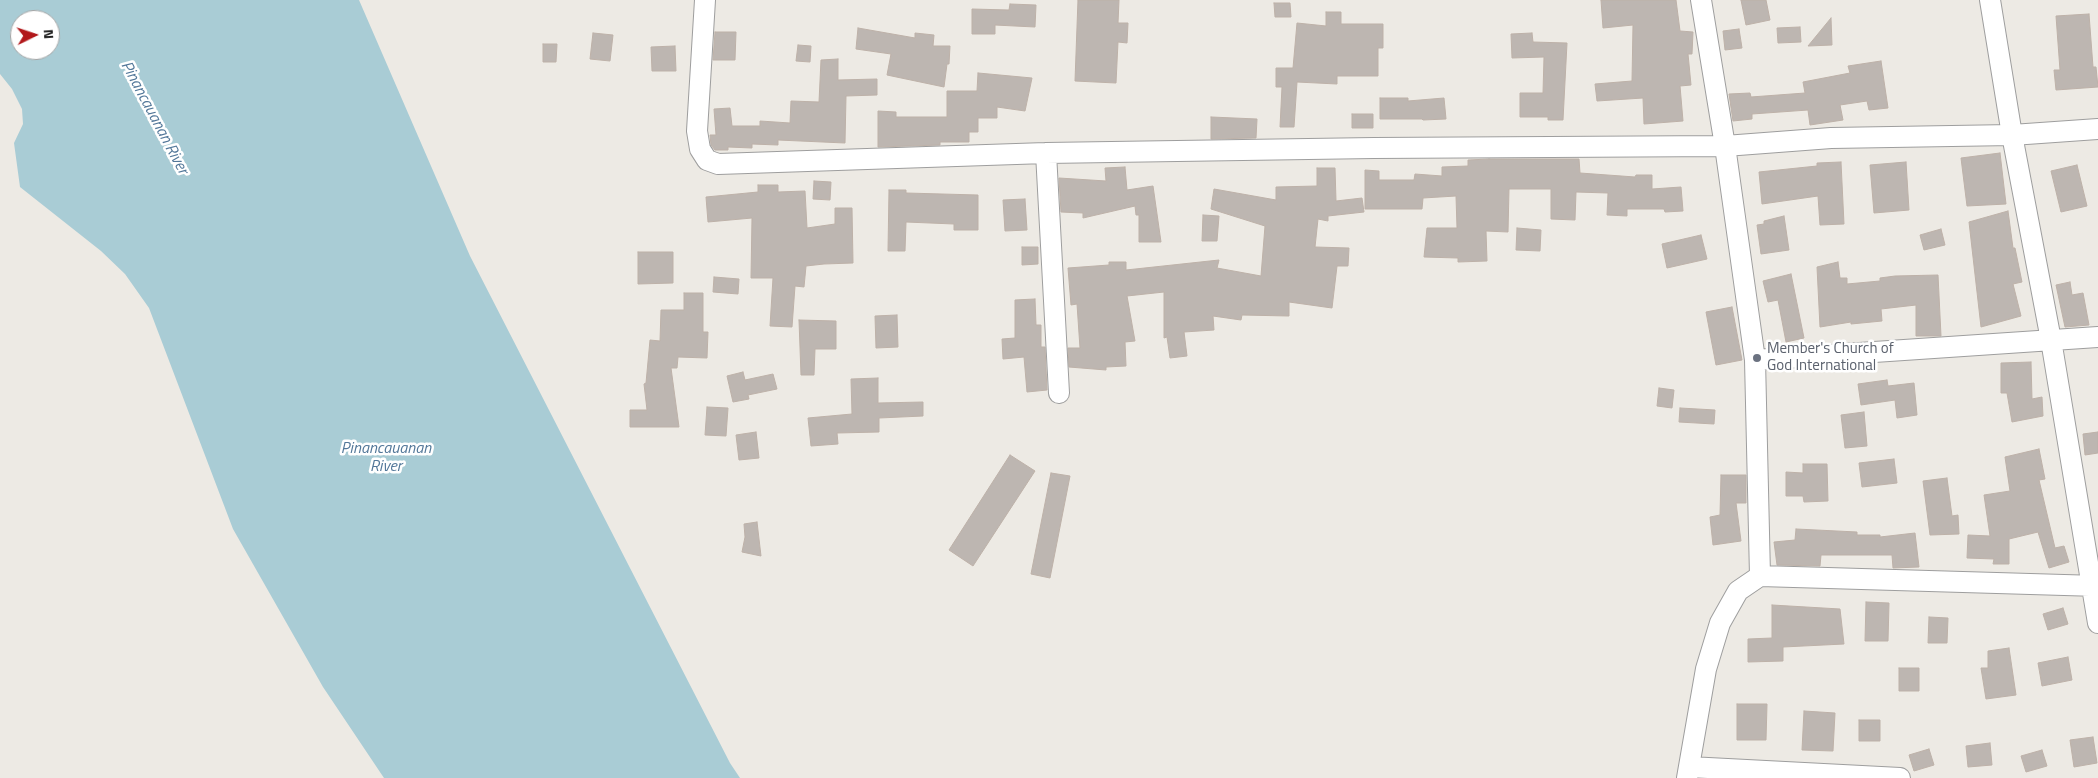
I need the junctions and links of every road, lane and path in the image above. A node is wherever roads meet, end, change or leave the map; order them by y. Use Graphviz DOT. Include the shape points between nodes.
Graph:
graph roads {
  1 [pos="705,0"];
  2 [pos="1701,0"];
  3 [pos="1990,0"];
  4 [pos="2098,128"];
  5 [pos="2012,135"];
  6 [pos="1726,146"];
  7 [pos="1046,153"];
  8 [pos="2098,337"];
  9 [pos="2051,340"];
  10 [pos="1755,360"];
  11 [pos="1058,393"];
  12 [pos="1760,576"];
  13 [pos="2095,586"];
  14 [pos="2098,622"];
  15 [pos="1688,773"];
  16 [pos="1900,778"];
  1 -- 7 [label="street" via="697,131 700,149 708,160 718,164"];
  2 -- 6 [label="street"];
  3 -- 5 [label="street"];
  4 -- 5 [label="street"];
  5 -- 6 [label="street" via="1831,138"];
  5 -- 9 [label="street"];
  6 -- 7 [label="street"];
  6 -- 10 [label="street"];
  7 -- 11 [label="street"];
  8 -- 9 [label="street"];
  9 -- 10 [label="street"];
  9 -- 13 [label="street"];
  10 -- 12 [label="street"];
  12 -- 13 [label="street"];
  12 -- 15 [label="street" via="1738,591 1720,623 1706,669"];
  13 -- 14 [label="street"];
  15 -- 16 [label="street"];
}
